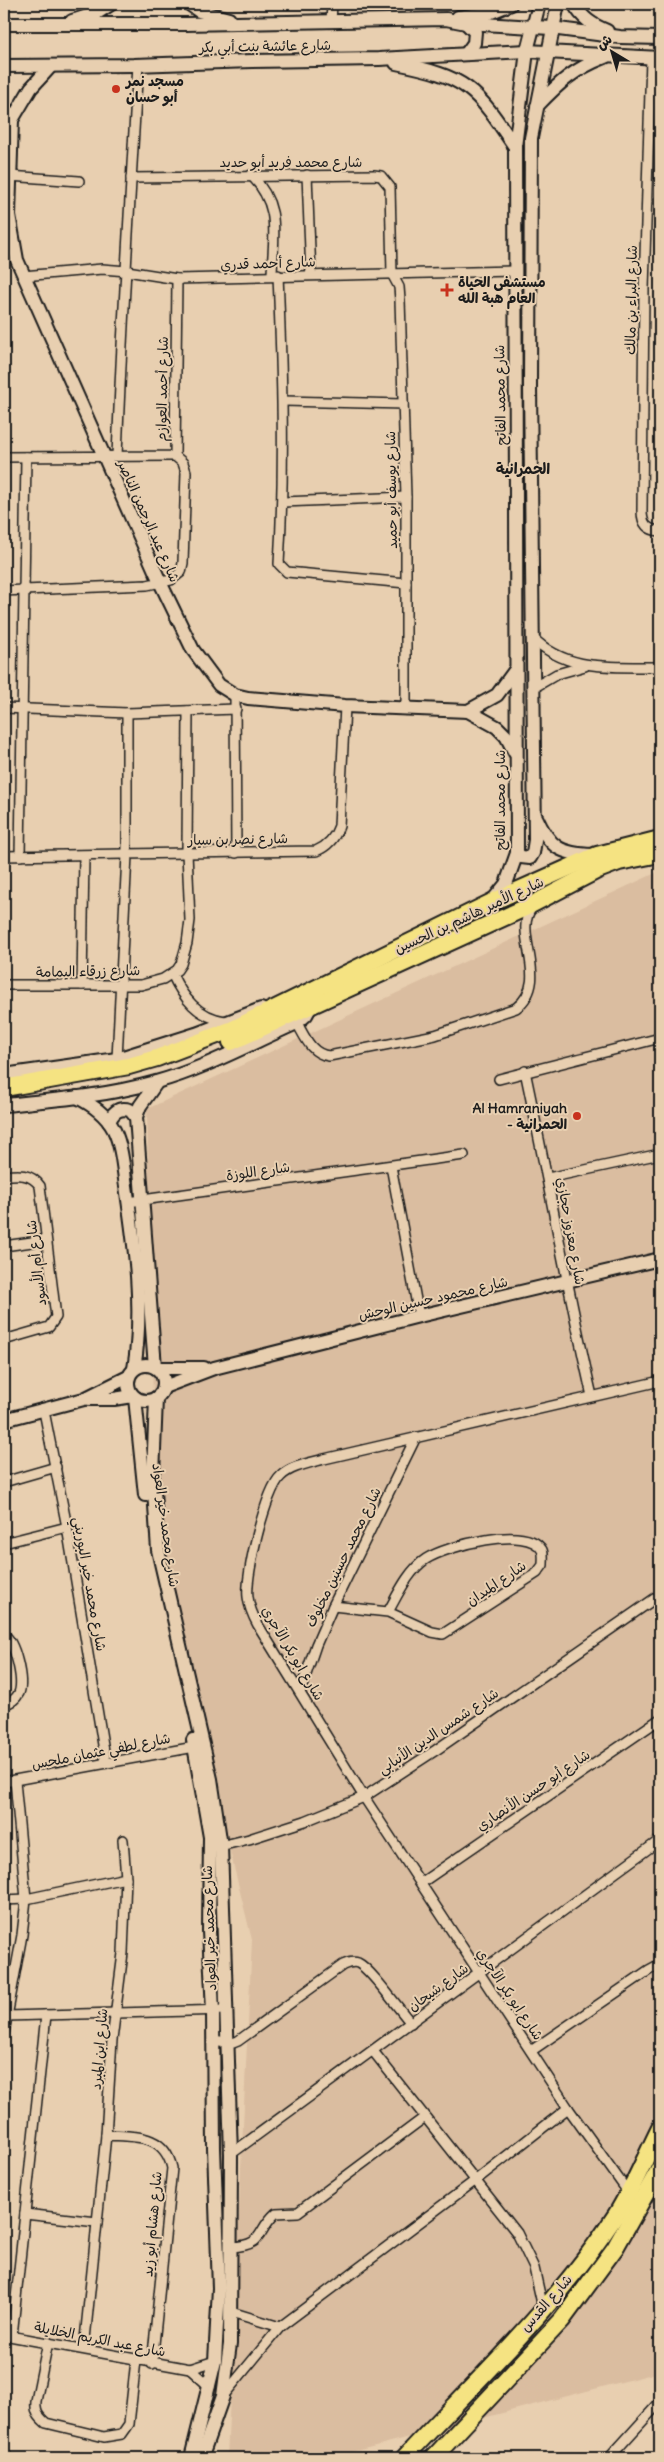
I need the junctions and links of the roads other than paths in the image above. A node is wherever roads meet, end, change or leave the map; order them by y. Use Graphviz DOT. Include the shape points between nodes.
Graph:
graph roads {
  1 [pos="110,4"];
  2 [pos="189,4"];
  3 [pos="332,4"];
  4 [pos="511,4"];
  5 [pos="539,4"];
  6 [pos="558,4"];
  7 [pos="574,4"];
  8 [pos="446,19"];
  9 [pos="331,22"];
  10 [pos="241,23"];
  11 [pos="4,24"];
  12 [pos="466,24"];
  13 [pos="57,25"];
  14 [pos="532,27"];
  15 [pos="552,28"];
  16 [pos="620,37"];
  17 [pos="660,38"];
  18 [pos="527,51"];
  19 [pos="547,52"];
  20 [pos="466,54"];
  21 [pos="609,55"];
  22 [pos="656,58"];
  23 [pos="379,59"];
  24 [pos="138,65"];
  25 [pos="4,66"];
  26 [pos="51,66"];
  27 [pos="537,106"];
  28 [pos="4,107"];
  29 [pos="12,120"];
  30 [pos="515,146"];
  31 [pos="251,175"];
  32 [pos="307,175"];
  33 [pos="9,176"];
  34 [pos="131,178"];
  35 [pos="79,181"];
  36 [pos="127,271"];
  37 [pos="514,271"];
  38 [pos="392,274"];
  39 [pos="275,275"];
  40 [pos="311,275"];
  41 [pos="23,276"];
  42 [pos="177,279"];
  43 [pos="284,401"];
  44 [pos="403,404"];
  45 [pos="103,456"];
  46 [pos="117,456"];
  47 [pos="175,456"];
  48 [pos="26,457"];
  49 [pos="4,458"];
  50 [pos="406,497"];
  51 [pos="283,502"];
  52 [pos="660,531"];
  53 [pos="160,582"];
  54 [pos="406,584"];
  55 [pos="24,590"];
  56 [pos="4,591"];
  57 [pos="532,636"];
  58 [pos="588,665"];
  59 [pos="660,667"];
  60 [pos="516,669"];
  61 [pos="533,688"];
  62 [pos="235,695"];
  63 [pos="345,706"];
  64 [pos="4,708"];
  65 [pos="21,708"];
  66 [pos="406,708"];
  67 [pos="236,709"];
  68 [pos="188,711"];
  69 [pos="468,711"];
  70 [pos="127,713"];
  71 [pos="515,753"];
  72 [pos="535,815"];
  73 [pos="660,839"];
  74 [pos="236,852"];
  75 [pos="186,853"];
  76 [pos="517,853"];
  77 [pos="660,854"];
  78 [pos="127,855"];
  79 [pos="597,855"];
  80 [pos="4,856"];
  81 [pos="20,856"];
  82 [pos="84,856"];
  83 [pos="541,900"];
  84 [pos="492,902"];
  85 [pos="512,914"];
  86 [pos="527,924"];
  87 [pos="172,974"];
  88 [pos="4,985"];
  89 [pos="82,985"];
  90 [pos="120,986"];
  91 [pos="283,1004"];
  92 [pos="311,1006"];
  93 [pos="224,1021"];
  94 [pos="297,1023"];
  95 [pos="660,1038"];
  96 [pos="117,1059"];
  97 [pos="525,1071"];
  98 [pos="4,1075"];
  99 [pos="499,1079"];
  100 [pos="157,1082"];
  101 [pos="4,1088"];
  102 [pos="4,1097"];
  103 [pos="77,1097"];
  104 [pos="4,1105"];
  105 [pos="136,1117"];
  106 [pos="108,1122"];
  107 [pos="660,1154"];
  108 [pos="464,1155"];
  109 [pos="391,1166"];
  110 [pos="4,1176"];
  111 [pos="548,1178"];
  112 [pos="142,1201"];
  113 [pos="128,1202"];
  114 [pos="46,1240"];
  115 [pos="4,1246"];
  116 [pos="660,1259"];
  117 [pos="566,1283"];
  118 [pos="419,1316"];
  119 [pos="4,1340"];
  120 [pos="156,1367"];
  121 [pos="214,1368"];
  122 [pos="131,1373"];
  123 [pos="660,1381"];
  124 [pos="164,1387"];
  125 [pos="592,1396"];
  126 [pos="134,1397"];
  127 [pos="156,1398"];
  128 [pos="84,1399"];
  129 [pos="44,1411"];
  130 [pos="4,1420"];
  131 [pos="416,1437"];
  132 [pos="56,1467"];
  133 [pos="4,1482"];
  134 [pos="67,1526"];
  135 [pos="4,1543"];
  136 [pos="660,1595"];
  137 [pos="333,1606"];
  138 [pos="388,1612"];
  139 [pos="4,1635"];
  140 [pos="300,1692"];
  141 [pos="4,1704"];
  142 [pos="660,1719"];
  143 [pos="199,1747"];
  144 [pos="106,1763"];
  145 [pos="15,1781"];
  146 [pos="4,1782"];
  147 [pos="364,1797"];
  148 [pos="123,1840"];
  149 [pos="660,1840"];
  150 [pos="216,1847"];
  151 [pos="126,1878"];
  152 [pos="421,1883"];
  153 [pos="26,1899"];
  154 [pos="4,1900"];
  155 [pos="660,1964"];
  156 [pos="480,1974"];
  157 [pos="227,2010"];
  158 [pos="213,2011"];
  159 [pos="115,2012"];
  160 [pos="46,2015"];
  161 [pos="7,2016"];
  162 [pos="411,2024"];
  163 [pos="4,2034"];
  164 [pos="213,2040"];
  165 [pos="229,2042"];
  166 [pos="372,2051"];
  167 [pos="531,2052"];
  168 [pos="568,2108"];
  169 [pos="425,2117"];
  170 [pos="660,2128"];
  171 [pos="106,2135"];
  172 [pos="231,2154"];
  173 [pos="660,2168"];
  174 [pos="476,2180"];
  175 [pos="628,2192"];
  176 [pos="25,2214"];
  177 [pos="98,2222"];
  178 [pos="231,2247"];
  179 [pos="543,2308"];
  180 [pos="231,2312"];
  181 [pos="280,2327"];
  182 [pos="8,2335"];
  183 [pos="48,2342"];
  184 [pos="84,2349"];
  185 [pos="136,2360"];
  186 [pos="215,2361"];
  187 [pos="152,2364"];
  188 [pos="190,2369"];
  189 [pos="210,2387"];
  190 [pos="223,2396"];
  191 [pos="660,2402"];
  192 [pos="4,2452"];
  193 [pos="6,2458"];
  194 [pos="191,2458"];
  195 [pos="201,2458"];
  196 [pos="404,2458"];
  197 [pos="434,2458"];
  198 [pos="609,2458"];
  1 -- 13 [label="street" via="96,14"];
  2 -- 10 [label="street" via="199,11"];
  3 -- 9 [label="street"];
  4 -- 8 [label="street" via="489,13"];
  5 -- 14 [label="street, شارع محمد الفاتح"];
  6 -- 15 [label="street"];
  7 -- 16 [label="street" via="593,25"];
  8 -- 9 [label="street, شارع عائشة بنت أبي بكر"];
  8 -- 12 [label="street, شارع عائشة بنت أبي بكر"];
  9 -- 10 [label="street, شارع عائشة بنت أبي بكر"];
  10 -- 13 [label="street, شارع عائشة بنت أبي بكر"];
  11 -- 13 [label="street, شارع عائشة بنت أبي بكر"];
  12 -- 14 [label="street, شارع عائشة بنت أبي بكر"];
  12 -- 20 [label="street" via="475,32 476,38"];
  14 -- 15 [label="street, شارع عائشة بنت أبي بكر"];
  14 -- 18 [label="street, شارع محمد الفاتح"];
  15 -- 16 [label="street, شارع عائشة بنت أبي بكر"];
  15 -- 19 [label="street"];
  16 -- 17 [label="street, شارع عائشة بنت أبي بكر"];
  18 -- 19 [label="street, شارع عائشة بنت أبي بكر"];
  18 -- 20 [label="street, شارع عائشة بنت أبي بكر"];
  18 -- 30 [label="street, شارع محمد الفاتح"];
  19 -- 21 [label="street, شارع عائشة بنت أبي بكر"];
  19 -- 27 [label="street"];
  20 -- 23 [label="street, شارع عائشة بنت أبي بكر"];
  21 -- 22 [label="street, شارع عائشة بنت أبي بكر"];
  21 -- 27 [label="street" via="568,75"];
  22 -- 52 [label="street, شارع البراء بن مالك" via="644,289 642,511 647,527"];
  23 -- 24 [label="street, شارع عائشة بنت أبي بكر"];
  23 -- 30 [label="street" via="434,71 474,91 487,104"];
  24 -- 26 [label="street, شارع عائشة بنت أبي بكر"];
  24 -- 34 [label="street"];
  25 -- 26 [label="street, شارع عائشة بنت أبي بكر"];
  26 -- 29 [label="street, شارع عبد الرحمن الناصر" via="22,101"];
  27 -- 57 [label="street" via="531,138"];
  28 -- 29 [label="street"];
  29 -- 33 [label="street, شارع عبد الرحمن الناصر"];
  30 -- 37 [label="street, شارع محمد الفاتح"];
  31 -- 32 [label="street, شارع محمد فريد أبو حديد"];
  31 -- 34 [label="street, شارع محمد فريد أبو حديد"];
  31 -- 39 [label="street" via="265,191 273,212"];
  32 -- 38 [label="street, شارع محمد فريد أبو حديد" via="374,175 386,180 390,187"];
  32 -- 40 [label="street"];
  33 -- 35 [label="street"];
  33 -- 41 [label="street, شارع عبد الرحمن الناصر" via="11,238"];
  34 -- 36 [label="street"];
  36 -- 41 [label="street, شارع أحمد قدري" via="72,271"];
  36 -- 42 [label="street, شارع أحمد قدري"];
  36 -- 46 [label="street"];
  37 -- 38 [label="street, شارع أحمد قدري"];
  37 -- 60 [label="street, شارع محمد الفاتح" via="518,553"];
  38 -- 40 [label="street, شارع أحمد قدري"];
  38 -- 44 [label="street, شارع يوسف أبو حميد" via="399,287"];
  39 -- 40 [label="street, شارع أحمد قدري"];
  39 -- 42 [label="street, شارع أحمد قدري"];
  39 -- 43 [label="street"];
  41 -- 45 [label="street, شارع عبد الرحمن الناصر"];
  42 -- 47 [label="street, شارع أحمد العوازم"];
  43 -- 44 [label="street"];
  43 -- 51 [label="street"];
  44 -- 50 [label="street, شارع يوسف أبو حميد"];
  45 -- 46 [label="street, شارع أحمد العوازم"];
  45 -- 48 [label="street, شارع أحمد العوازم"];
  45 -- 53 [label="street, شارع عبد الرحمن الناصر"];
  46 -- 47 [label="street, شارع أحمد العوازم"];
  47 -- 53 [label="street" via="183,463 186,472 183,564 177,576"];
  48 -- 49 [label="street, شارع أحمد العوازم"];
  48 -- 55 [label="street"];
  50 -- 51 [label="street"];
  50 -- 54 [label="street, شارع يوسف أبو حميد"];
  51 -- 54 [label="street" via="279,564 282,569"];
  53 -- 55 [label="street"];
  53 -- 62 [label="street, شارع عبد الرحمن الناصر" via="201,663 219,685"];
  54 -- 66 [label="street, شارع يوسف أبو حميد"];
  55 -- 56 [label="street"];
  55 -- 65 [label="street"];
  57 -- 58 [label="street" via="551,653"];
  57 -- 61 [label="street"];
  58 -- 59 [label="street"];
  58 -- 61 [label="street" via="557,674"];
  60 -- 69 [label="street" via="496,695"];
  60 -- 71 [label="street, شارع محمد الفاتح"];
  61 -- 72 [label="street"];
  62 -- 63 [label="street, شارع عبد الرحمن الناصر"];
  62 -- 67 [label="street"];
  63 -- 66 [label="street, شارع عبد الرحمن الناصر"];
  63 -- 74 [label="street, شارع نصر بن سيار" via="340,826 331,842 316,851"];
  64 -- 65 [label="street"];
  65 -- 70 [label="street"];
  65 -- 81 [label="street"];
  66 -- 69 [label="street, شارع عبد الرحمن الناصر"];
  67 -- 68 [label="street"];
  67 -- 74 [label="street"];
  68 -- 70 [label="street"];
  68 -- 75 [label="street"];
  69 -- 71 [label="street, شارع عبد الرحمن الناصر" via="506,736"];
  70 -- 78 [label="street"];
  71 -- 76 [label="street, شارع محمد الفاتح"];
  72 -- 76 [label="street" via="534,853 525,859"];
  72 -- 79 [label="street" via="541,828 559,849 571,854"];
  73 -- 79 [label="highway, شارع الأمير هاشم بن الحسين"];
  74 -- 75 [label="street, شارع نصر بن سيار"];
  75 -- 78 [label="street, شارع نصر بن سيار"];
  75 -- 87 [label="street" via="190,920 181,964"];
  76 -- 84 [label="street, شارع محمد الفاتح" via="506,884"];
  77 -- 83 [label="highway, شارع الأمير هاشم بن الحسين" via="618,862"];
  78 -- 82 [label="street, شارع نصر بن سيار"];
  78 -- 90 [label="street"];
  79 -- 84 [label="highway, شارع الأمير هاشم بن الحسين"];
  80 -- 81 [label="street, شارع نصر بن سيار"];
  81 -- 82 [label="street, شارع نصر بن سيار"];
  82 -- 89 [label="street"];
  83 -- 85 [label="highway, شارع الأمير هاشم بن الحسين"];
  83 -- 86 [label="street" via="529,911"];
  84 -- 91 [label="highway, شارع الأمير هاشم بن الحسين"];
  85 -- 86 [label="street" via="521,915"];
  85 -- 92 [label="highway, شارع الأمير هاشم بن الحسين"];
  86 -- 94 [label="street" via="532,983 525,1001 516,1008 435,1035 329,1056 321,1055 312,1048"];
  87 -- 90 [label="street, شارع زرقاء اليمامة" via="153,983"];
  87 -- 93 [label="street" via="193,1006 212,1019"];
  88 -- 89 [label="street, شارع زرقاء اليمامة"];
  89 -- 90 [label="street, شارع زرقاء اليمامة"];
  90 -- 96 [label="street"];
  91 -- 93 [label="street, شارع الأمير هاشم بن الحسين"];
  91 -- 101 [label="highway, شارع الأمير هاشم بن الحسين" via="233,1029 157,1058 119,1068"];
  92 -- 94 [label="street, شارع الأمير هاشم بن الحسين"];
  92 -- 102 [label="highway, شارع الأمير هاشم بن الحسين" via="233,1041 152,1070 86,1085"];
  93 -- 96 [label="street, شارع الأمير هاشم بن الحسين" via="196,1034"];
  94 -- 100 [label="street, شارع الأمير هاشم بن الحسين" via="197,1068"];
  95 -- 97 [label="street"];
  96 -- 98 [label="street, شارع الأمير هاشم بن الحسين"];
  97 -- 99 [label="street"];
  97 -- 111 [label="street, شارع معزوز حجازي"];
  100 -- 103 [label="street, شارع الأمير هاشم بن الحسين"];
  100 -- 105 [label="street"];
  103 -- 104 [label="street, شارع الأمير هاشم بن الحسين"];
  103 -- 106 [label="street" via="94,1107"];
  105 -- 106 [label="street" via="130,1110 121,1109 112,1114"];
  105 -- 112 [label="street"];
  106 -- 113 [label="street" via="119,1145"];
  107 -- 111 [label="street"];
  108 -- 109 [label="street, شارع اللوزة"];
  109 -- 112 [label="street, شارع اللوزة"];
  109 -- 118 [label="street"];
  110 -- 114 [label="street, شارع أم الأسود" via="25,1175 36,1180 42,1192"];
  111 -- 117 [label="street, شارع معزوز حجازي"];
  112 -- 113 [label="street, شارع اللوزة"];
  112 -- 120 [label="street"];
  113 -- 122 [label="street" via="137,1294 137,1343"];
  114 -- 115 [label="street"];
  114 -- 119 [label="street, شارع أم الأسود" via="56,1309 54,1321 49,1328 36,1333"];
  116 -- 117 [label="street, شارع محمود حسين الوحش"];
  117 -- 118 [label="street, شارع محمود حسين الوحش"];
  117 -- 125 [label="street, شارع معزوز حجازي"];
  118 -- 121 [label="street, شارع محمود حسين الوحش"];
  120 -- 121 [label="street, شارع محمود حسين الوحش"];
  120 -- 122 [label="street" via="144,1365"];
  120 -- 124 [label="street" via="163,1377"];
  121 -- 124 [label="street, شارع محمود حسين الوحش"];
  122 -- 126 [label="street" via="129,1390"];
  122 -- 128 [label="street"];
  123 -- 125 [label="street, شارع ابو بكر الآجري"];
  124 -- 127 [label="street"];
  125 -- 131 [label="street, شارع ابو بكر الآجري"];
  126 -- 127 [label="street" via="149,1401"];
  126 -- 128 [label="street"];
  126 -- 143 [label="street, شارع محمد خير العواد" via="155,1567"];
  127 -- 143 [label="street, شارع محمد خير العواد" via="152,1476 158,1550"];
  128 -- 129 [label="street"];
  129 -- 130 [label="street"];
  129 -- 132 [label="street, شارع محمد خير البوريني"];
  131 -- 137 [label="street, شارع محمد حسنين مخلوف"];
  131 -- 140 [label="street, شارع ابو بكر الآجري" via="295,1468 279,1478 272,1489 248,1575 247,1595 258,1625"];
  132 -- 133 [label="street"];
  132 -- 134 [label="street, شارع محمد خير البوريني"];
  134 -- 135 [label="street"];
  134 -- 144 [label="street, شارع محمد خير البوريني"];
  136 -- 147 [label="street, شارع شمس الدين الأنبابي"];
  137 -- 138 [label="street, شارع الميدان"];
  137 -- 140 [label="street, شارع محمد حسنين مخلوف"];
  138 -- 138 [label="street, شارع الميدان" via="442,1634 537,1573 543,1565 541,1549 536,1543 513,1537 486,1540 436,1554 418,1565"];
  139 -- 141 [label="street" via="13,1643 20,1691 16,1698"];
  140 -- 147 [label="street, شارع ابو بكر الآجري"];
  142 -- 152 [label="street, شارع أبو حسن الأنصاري"];
  143 -- 144 [label="street, شارع لطفي عثمان ملحس"];
  143 -- 150 [label="street, شارع محمد خير العواد"];
  144 -- 145 [label="street, شارع لطفي عثمان ملحس"];
  145 -- 146 [label="street, شارع لطفي عثمان ملحس"];
  145 -- 153 [label="street"];
  147 -- 150 [label="street, شارع شمس الدين الأنبابي" via="305,1820"];
  147 -- 152 [label="street, شارع ابو بكر الآجري"];
  148 -- 151 [label="street, شارع ابن المبرد"];
  149 -- 156 [label="street, شارع شيحان"];
  150 -- 157 [label="street, شارع محمد خير العواد"];
  150 -- 158 [label="street, شارع محمد خير العواد" via="209,1932"];
  151 -- 153 [label="street"];
  151 -- 159 [label="street, شارع ابن المبرد" via="123,1953"];
  152 -- 156 [label="street, شارع ابو بكر الآجري"];
  153 -- 154 [label="street"];
  153 -- 161 [label="street"];
  155 -- 167 [label="street"];
  156 -- 162 [label="street, شارع شيحان"];
  156 -- 167 [label="street, شارع ابو بكر الآجري"];
  157 -- 158 [label="street"];
  157 -- 165 [label="street, شارع محمد خير العواد"];
  158 -- 159 [label="street"];
  158 -- 164 [label="street, شارع محمد خير العواد"];
  159 -- 160 [label="street"];
  159 -- 171 [label="street, شارع ابن المبرد"];
  160 -- 161 [label="street"];
  160 -- 176 [label="street"];
  161 -- 163 [label="street"];
  162 -- 165 [label="street" via="362,1966 350,1962 238,2041"];
  162 -- 166 [label="street, شارع شيحان"];
  164 -- 165 [label="street"];
  164 -- 186 [label="street, شارع محمد خير العواد" via="219,2288"];
  165 -- 172 [label="street, شارع محمد خير العواد"];
  166 -- 169 [label="street"];
  166 -- 172 [label="street, شارع شيحان"];
  167 -- 168 [label="street, شارع ابو بكر الآجري"];
  168 -- 174 [label="street"];
  168 -- 175 [label="street, شارع ابو بكر الآجري"];
  169 -- 174 [label="street"];
  169 -- 178 [label="street" via="298,2212 276,2213 254,2243"];
  170 -- 175 [label="highway, شارع القدس"];
  171 -- 177 [label="street, شارع ابن المبرد"];
  171 -- 187 [label="street, شارع هشام أبو زيد" via="155,2142 169,2157 172,2168"];
  172 -- 178 [label="street, شارع محمد خير العواد"];
  173 -- 197 [label="highway, شارع القدس" via="615,2248 562,2320"];
  174 -- 179 [label="street" via="517,2234 530,2257"];
  174 -- 181 [label="street"];
  175 -- 179 [label="highway, شارع القدس" via="605,2232"];
  176 -- 177 [label="street"];
  176 -- 182 [label="street"];
  177 -- 184 [label="street, شارع ابن المبرد"];
  178 -- 180 [label="street, شارع محمد خير العواد"];
  179 -- 196 [label="highway, شارع القدس"];
  180 -- 181 [label="street"];
  180 -- 190 [label="street, شارع محمد خير العواد"];
  181 -- 190 [label="street"];
  182 -- 183 [label="street, شارع عبد الكريم الخلايلة"];
  183 -- 184 [label="street, شارع عبد الكريم الخلايلة"];
  183 -- 185 [label="street" via="36,2401 39,2417 46,2423 104,2437 114,2437 126,2430 129,2424"];
  184 -- 185 [label="street, شارع عبد الكريم الخلايلة"];
  185 -- 187 [label="street, شارع عبد الكريم الخلايلة"];
  186 -- 188 [label="street, شارع عبد الكريم الخلايلة"];
  186 -- 189 [label="street, شارع محمد خير العواد"];
  187 -- 188 [label="street, شارع عبد الكريم الخلايلة"];
  188 -- 189 [label="street"];
  189 -- 194 [label="street, شارع محمد خير العواد"];
  190 -- 195 [label="street, شارع محمد خير العواد"];
  191 -- 198 [label="street"];
  192 -- 193 [label="street"];
}
